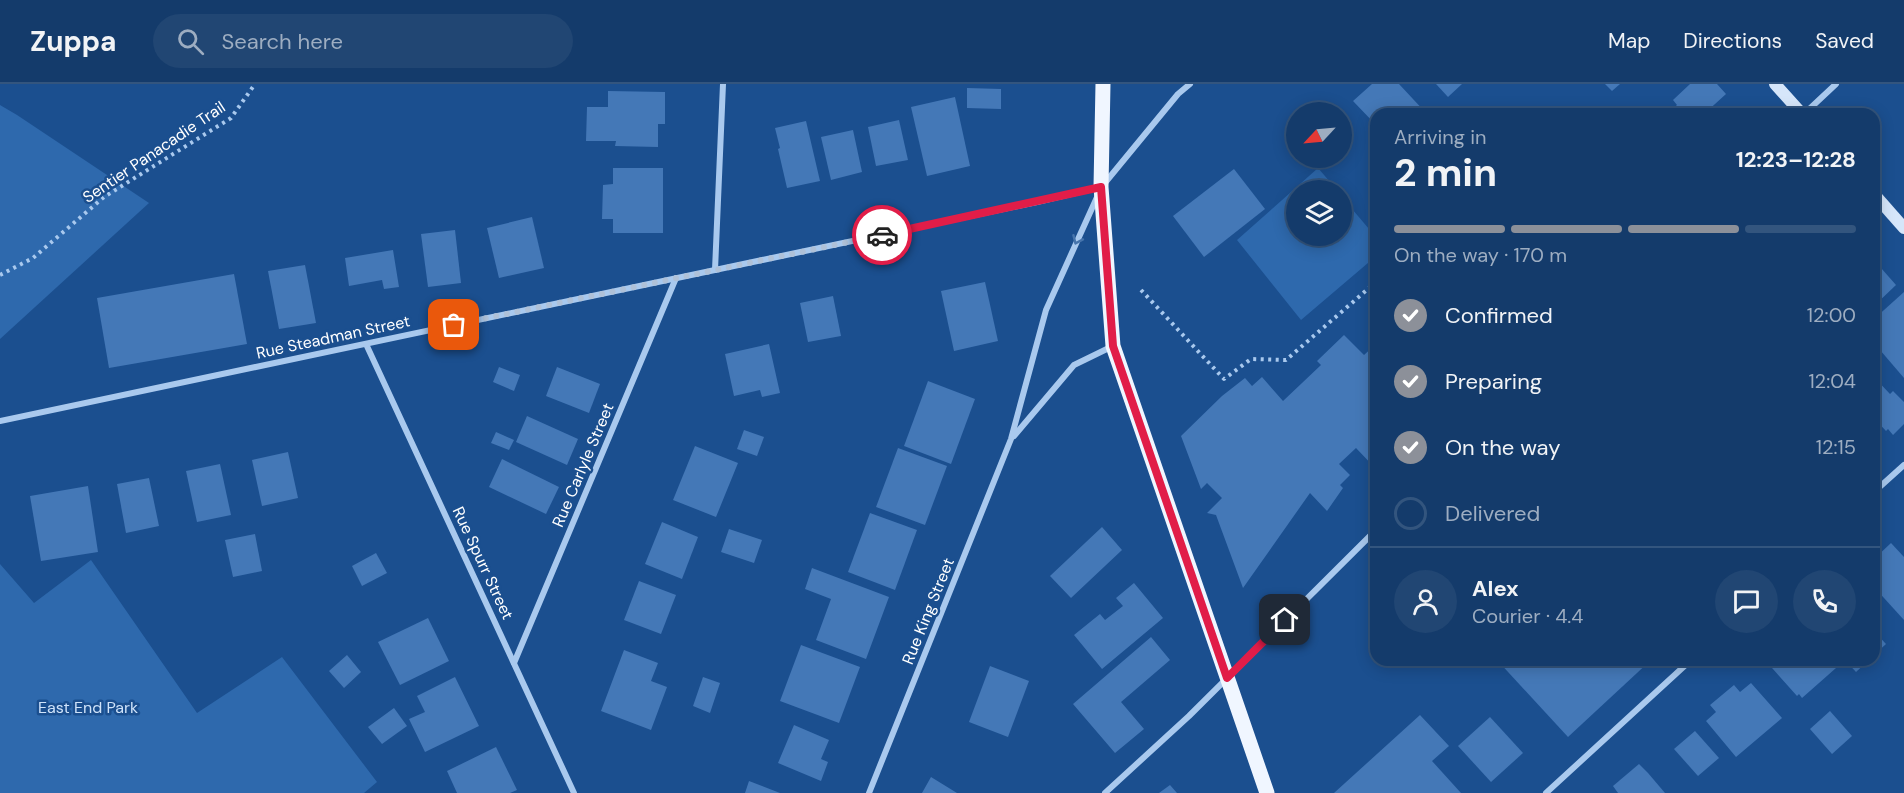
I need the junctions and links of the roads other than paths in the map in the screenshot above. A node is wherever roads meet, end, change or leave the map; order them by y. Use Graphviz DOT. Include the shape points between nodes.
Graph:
graph roads {
  1 [pos="723,84"];
  2 [pos="1102,84"];
  3 [pos="1190,84"];
  4 [pos="1775,84"];
  5 [pos="1836,84"];
  6 [pos="1797,108"];
  7 [pos="1810,108"];
  8 [pos="1101,187"];
  9 [pos="1880,201"];
  10 [pos="1904,228"];
  11 [pos="715,270"];
  12 [pos="676,278"];
  13 [pos="366,344"];
  14 [pos="1113,346"];
  15 [pos="0,421"];
  16 [pos="1011,439"];
  17 [pos="1904,465"];
  18 [pos="1880,487"];
  19 [pos="1370,536"];
  20 [pos="514,663"];
  21 [pos="1684,666"];
  22 [pos="1227,678"];
  23 [pos="574,793"];
  24 [pos="869,793"];
  25 [pos="1105,793"];
  26 [pos="1267,793"];
  27 [pos="1546,793"];
  1 -- 11 [label="street"];
  2 -- 8 [label="main road"];
  3 -- 8 [label="street"];
  4 -- 6 [label="main road"];
  5 -- 7 [label="street"];
  8 -- 11 [label="street, Rue Steadman Street"];
  8 -- 14 [label="main road"];
  8 -- 16 [label="street, Rue King Street, one-way" via="1046,310"];
  9 -- 10 [label="main road"];
  11 -- 12 [label="street, Rue Steadman Street"];
  12 -- 13 [label="street, Rue Steadman Street"];
  12 -- 20 [label="street, Rue Carlyle Street"];
  13 -- 15 [label="street, Rue Steadman Street"];
  13 -- 20 [label="street, Rue Spurr Street"];
  14 -- 16 [label="street, Rue King Street" via="1074,365"];
  14 -- 22 [label="main road"];
  16 -- 24 [label="street, Rue King Street"];
  17 -- 18 [label="street"];
  19 -- 22 [label="street"];
  20 -- 23 [label="street, Rue Spurr Street"];
  21 -- 27 [label="street"];
  22 -- 25 [label="street"];
  22 -- 26 [label="main road"];
}
